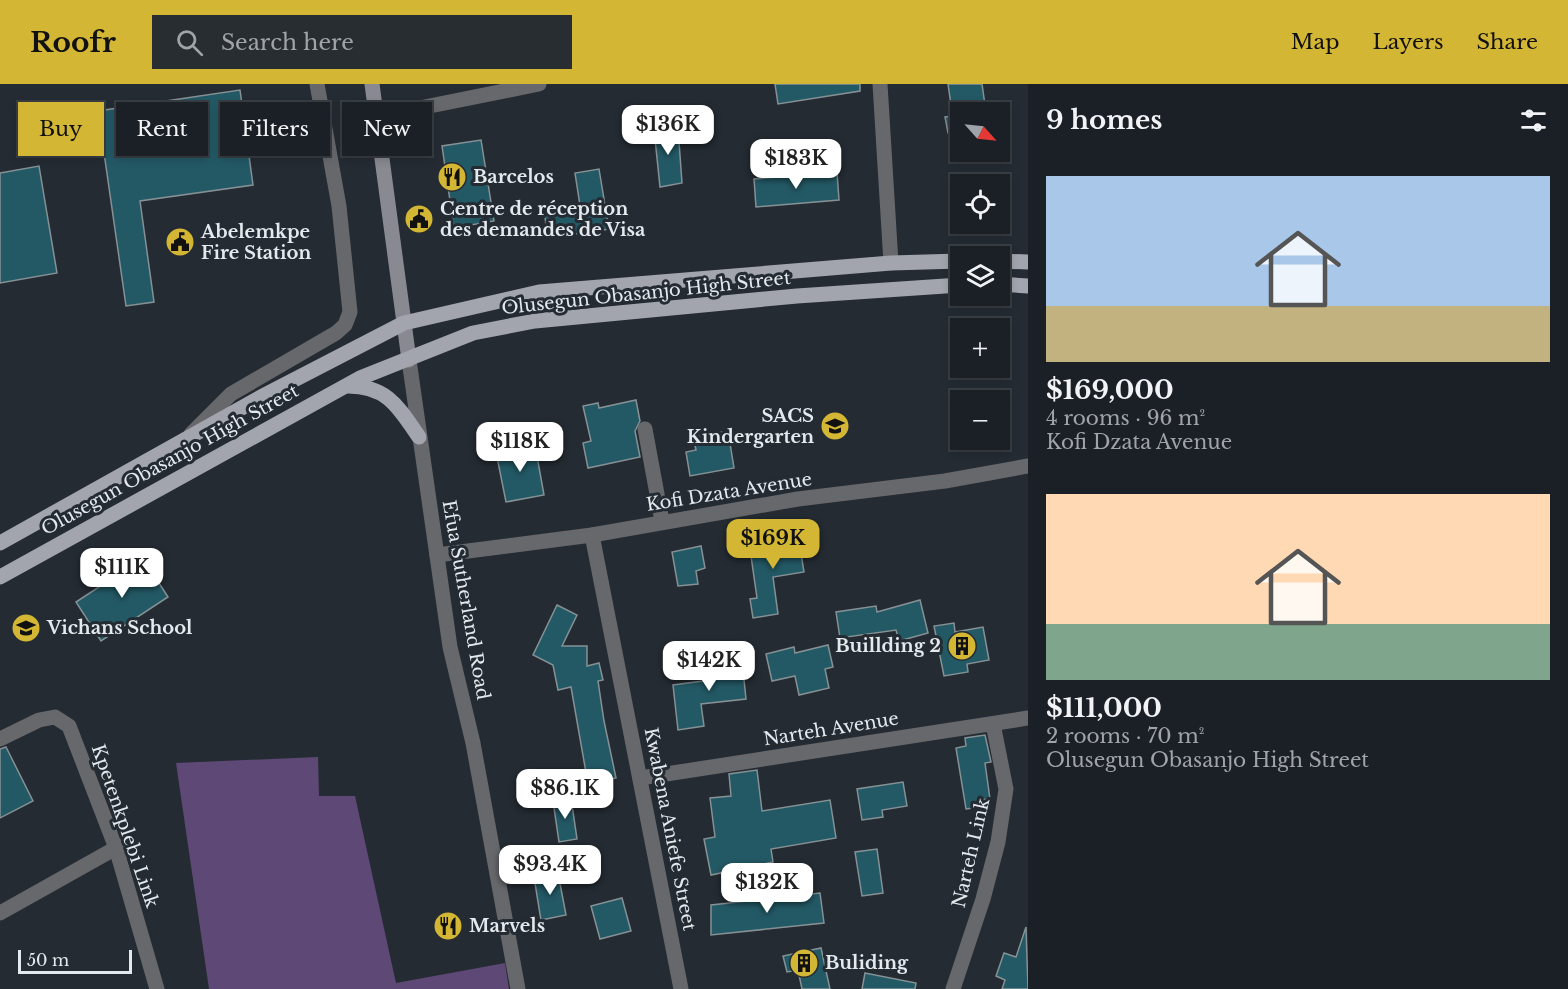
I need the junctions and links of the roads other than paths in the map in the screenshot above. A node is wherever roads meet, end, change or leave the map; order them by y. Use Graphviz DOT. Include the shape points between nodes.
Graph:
graph roads {
  1 [pos="317,84"];
  2 [pos="372,84"];
  3 [pos="539,84"];
  4 [pos="880,84"];
  5 [pos="374,102"];
  6 [pos="432,106"];
  7 [pos="381,156"];
  8 [pos="950,261"];
  9 [pos="1010,261"];
  10 [pos="1028,262"];
  11 [pos="891,263"];
  12 [pos="1010,285"];
  13 [pos="950,286"];
  14 [pos="1028,286"];
  15 [pos="404,322"];
  16 [pos="409,360"];
  17 [pos="345,387"];
  18 [pos="645,429"];
  19 [pos="419,437"];
  20 [pos="188,438"];
  21 [pos="1028,466"];
  22 [pos="662,521"];
  23 [pos="592,535"];
  24 [pos="0,543"];
  25 [pos="436,555"];
  26 [pos="0,577"];
  27 [pos="1028,718"];
  28 [pos="993,724"];
  29 [pos="0,739"];
  30 [pos="640,778"];
  31 [pos="116,848"];
  32 [pos="0,914"];
  33 [pos="156,989"];
  34 [pos="518,989"];
  35 [pos="681,989"];
  36 [pos="953,989"];
  1 -- 20 [label="street" via="339,206 350,312 345,325 336,333 220,402"];
  2 -- 5 [label="street, Efua Sutherland Road"];
  3 -- 6 [label="street"];
  4 -- 11 [label="street"];
  7 -- 15 [label="street, Efua Sutherland Road"];
  8 -- 11 [label="main road, Olusegun Obasanjo High Street"];
  9 -- 10 [label="main road"];
  11 -- 15 [label="main road, Olusegun Obasanjo High Street" via="539,292"];
  12 -- 14 [label="main road"];
  13 -- 16 [label="main road, Olusegun Obasanjo High Street" via="535,321 473,333"];
  15 -- 16 [label="street, Efua Sutherland Road"];
  15 -- 20 [label="main road, Olusegun Obasanjo High Street"];
  16 -- 17 [label="main road, Olusegun Obasanjo High Street"];
  16 -- 19 [label="street, Efua Sutherland Road"];
  17 -- 19 [label="main road" via="364,386 396,403"];
  17 -- 26 [label="main road, Olusegun Obasanjo High Street"];
  18 -- 22 [label="street"];
  19 -- 25 [label="street, Efua Sutherland Road"];
  20 -- 24 [label="main road, Olusegun Obasanjo High Street"];
  21 -- 22 [label="street, Kofi Dzata Avenue"];
  22 -- 23 [label="street, Kofi Dzata Avenue"];
  23 -- 25 [label="street, Kofi Dzata Avenue"];
  23 -- 30 [label="street, Kwabena Aniefe Street"];
  25 -- 34 [label="street, Efua Sutherland Road" via="450,646 473,743"];
  27 -- 28 [label="street, Narteh Avenue"];
  28 -- 30 [label="street, Narteh Avenue"];
  28 -- 36 [label="street, Narteh Link" via="1006,789 1000,831 983,899"];
  29 -- 31 [label="street, Kpetenkplebi Link" via="39,720 55,717 69,726"];
  30 -- 35 [label="street, Kwabena Aniefe Street"];
  31 -- 32 [label="street"];
  31 -- 33 [label="street, Kpetenkplebi Link"];
}
